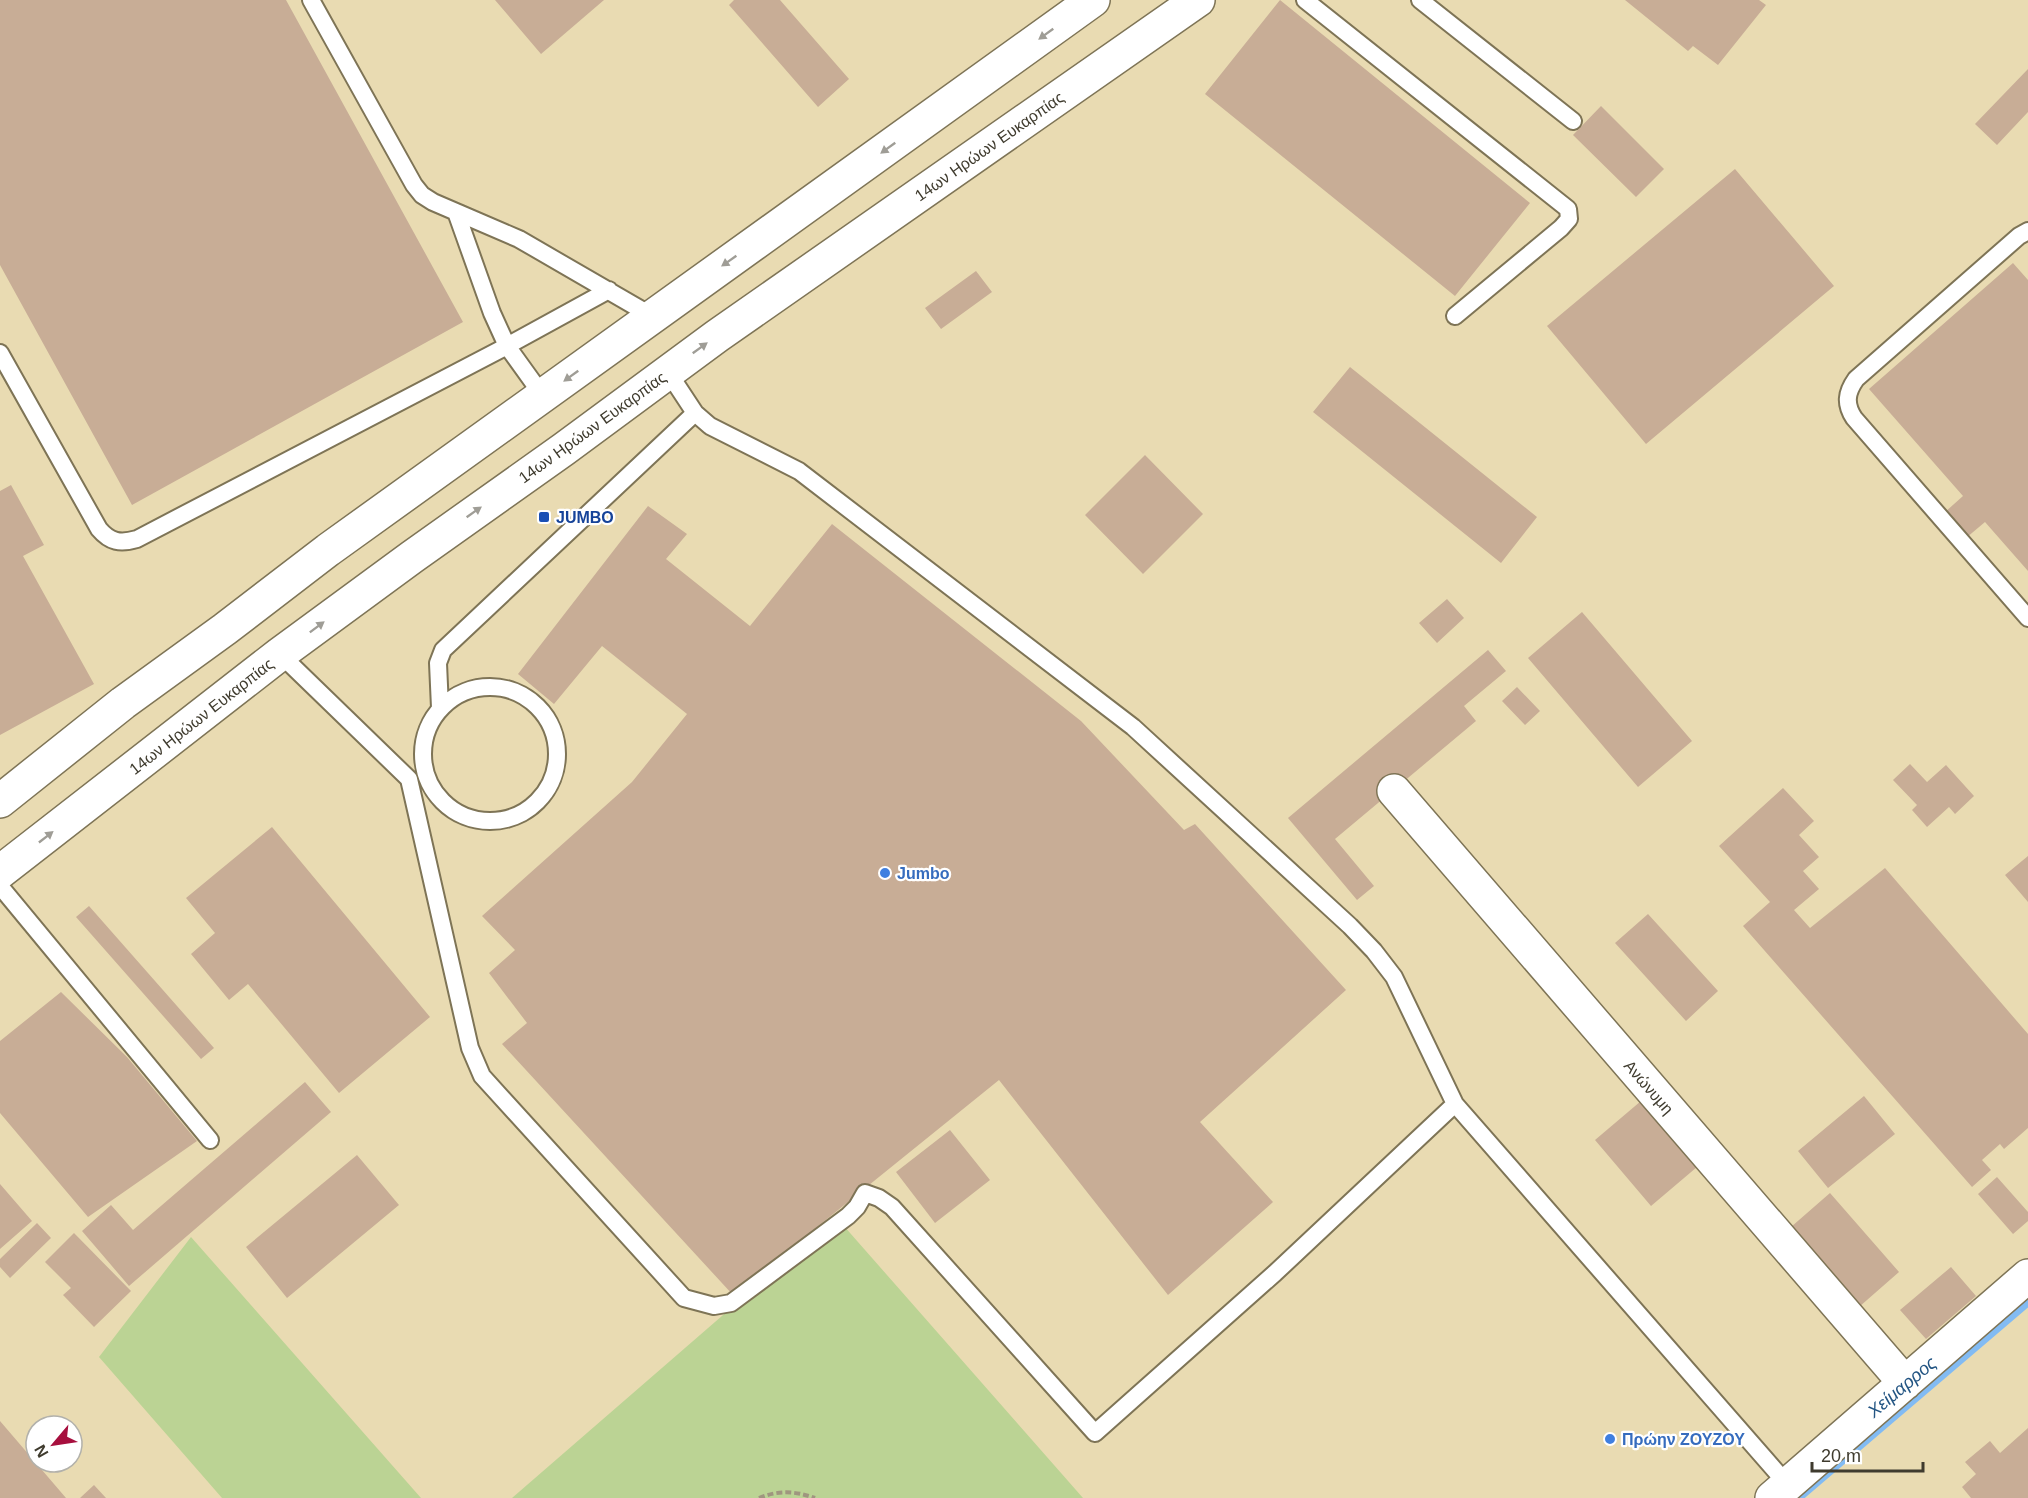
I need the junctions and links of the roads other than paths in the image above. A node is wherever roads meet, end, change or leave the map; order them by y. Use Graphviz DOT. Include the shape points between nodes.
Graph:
graph roads {
  1 [pos="310,0"];
  2 [pos="1094,0"];
  3 [pos="1198,0"];
  4 [pos="1305,0"];
  5 [pos="1420,0"];
  6 [pos="1574,121"];
  7 [pos="456,212"];
  8 [pos="2028,231"];
  9 [pos="609,290"];
  10 [pos="652,316"];
  11 [pos="1455,316"];
  12 [pos="507,346"];
  13 [pos="0,353"];
  14 [pos="668,372"];
  15 [pos="543,396"];
  16 [pos="695,413"];
  17 [pos="2028,618"];
  18 [pos="280,654"];
  19 [pos="440,708"];
  20 [pos="425,771"];
  21 [pos="409,779"];
  22 [pos="1394,791"];
  23 [pos="0,801"];
  24 [pos="0,872"];
  25 [pos="0,886"];
  26 [pos="1455,1104"];
  27 [pos="210,1140"];
  28 [pos="2028,1276"];
  29 [pos="1905,1383"];
  30 [pos="1779,1491"];
  1 -- 7 [label="lane" via="418,190 427,199"];
  2 -- 10 [label="main road, one-way"];
  14 -- 3 [label="main road, 14ων Ηρώων Ευκαρπίας, one-way"];
  4 -- 11 [label="lane" via="1568,209 1569,219 1561,228"];
  5 -- 6 [label="lane"];
  7 -- 9 [label="lane" via="519,239"];
  7 -- 12 [label="lane"];
  8 -- 17 [label="lane" via="1856,379 1847,398 1854,418"];
  9 -- 10 [label="lane"];
  9 -- 12 [label="lane"];
  10 -- 15 [label="main road, one-way"];
  12 -- 13 [label="lane" via="126,543 106,537 99,529"];
  12 -- 15 [label="lane"];
  14 -- 16 [label="lane"];
  18 -- 14 [label="main road, 14ων Ηρώων Ευκαρπίας, one-way"];
  15 -- 23 [label="main road" via="286,581"];
  16 -- 19 [label="lane" via="443,650 438,663"];
  16 -- 26 [label="lane" via="710,426 799,471 1133,727 1374,951 1394,977"];
  18 -- 21 [label="lane"];
  24 -- 18 [label="main road, 14ων Ηρώων Ευκαρπίας, one-way"];
  19 -- 20 [label="lane" via="428,728 423,749"];
  19 -- 20 [label="lane" via="458,695 480,687 502,688 523,695 540,709 552,728 558,750 555,772 547,792 531,808 513,818 491,821 469,818 450,808 434,792"];
  20 -- 21 [label="lane"];
  21 -- 26 [label="lane" via="470,1048 482,1076 684,1298 714,1306 731,1303 848,1216 866,1193 892,1207 1095,1433 1275,1273"];
  22 -- 29 [label="main road, Ανώνυμη"];
  25 -- 27 [label="lane"];
  26 -- 30 [label="lane"];
  28 -- 29 [label="main road"];
  29 -- 30 [label="main road"];
}
